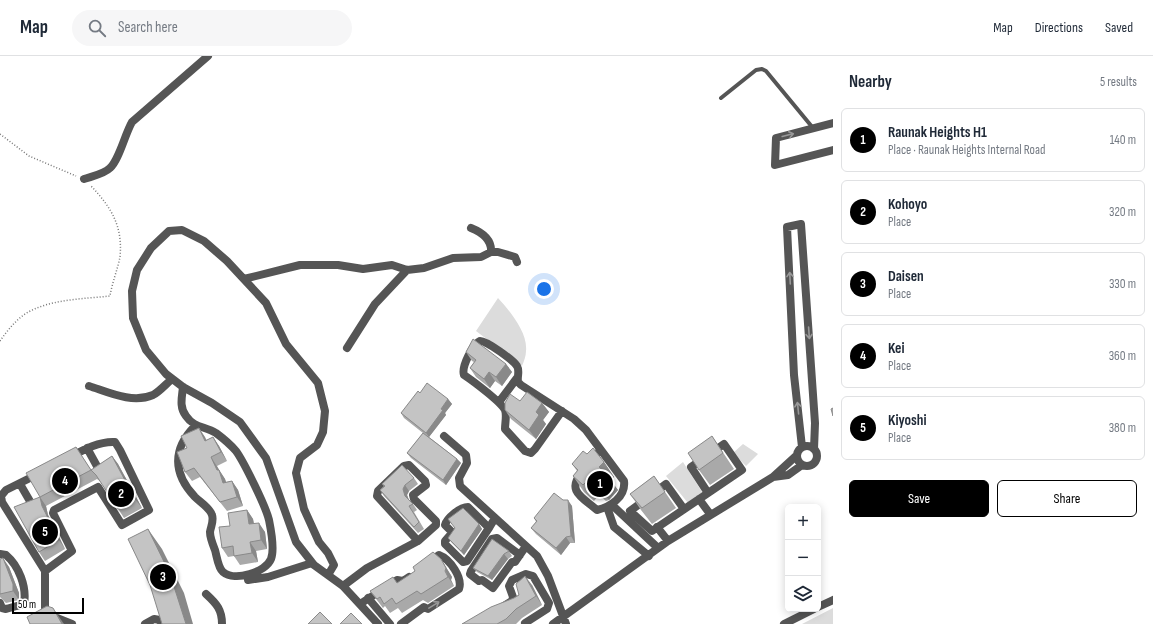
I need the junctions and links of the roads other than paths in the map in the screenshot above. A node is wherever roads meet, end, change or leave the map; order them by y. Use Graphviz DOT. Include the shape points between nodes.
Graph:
graph roads {
  1 [pos="208,56"];
  2 [pos="721,98"];
  3 [pos="833,123"];
  4 [pos="813,129"];
  5 [pos="833,150"];
  6 [pos="84,179"];
  7 [pos="471,228"];
  8 [pos="491,252"];
  9 [pos="518,262"];
  10 [pos="407,270"];
  11 [pos="244,279"];
  12 [pos="347,348"];
  13 [pos="517,378"];
  14 [pos="172,379"];
  15 [pos="89,386"];
  16 [pos="183,387"];
  17 [pos="499,402"];
  18 [pos="562,411"];
  19 [pos="195,426"];
  20 [pos="444,436"];
  21 [pos="802,447"];
  22 [pos="87,448"];
  23 [pos="814,449"];
  24 [pos="600,450"];
  25 [pos="796,456"];
  26 [pos="60,462"];
  27 [pos="802,465"];
  28 [pos="98,468"];
  29 [pos="47,469"];
  30 [pos="772,477"];
  31 [pos="20,484"];
  32 [pos="708,493"];
  33 [pos="699,499"];
  34 [pos="31,503"];
  35 [pos="609,506"];
  36 [pos="17,507"];
  37 [pos="684,509"];
  38 [pos="8,512"];
  39 [pos="710,514"];
  40 [pos="495,518"];
  41 [pos="658,527"];
  42 [pos="489,528"];
  43 [pos="418,541"];
  44 [pos="668,541"];
  45 [pos="526,546"];
  46 [pos="658,548"];
  47 [pos="0,554"];
  48 [pos="520,555"];
  49 [pos="649,556"];
  50 [pos="312,563"];
  51 [pos="45,571"];
  52 [pos="328,576"];
  53 [pos="248,580"];
  54 [pos="344,586"];
  55 [pos="206,594"];
  56 [pos="368,598"];
  57 [pos="833,600"];
  58 [pos="0,603"];
  59 [pos="360,604"];
  60 [pos="821,606"];
  61 [pos="499,609"];
  62 [pos="808,612"];
  63 [pos="564,621"];
  64 [pos="42,622"];
  65 [pos="525,623"];
  66 [pos="72,624"];
  67 [pos="144,624"];
  68 [pos="161,624"];
  69 [pos="222,624"];
  70 [pos="378,624"];
  71 [pos="390,624"];
  72 [pos="402,624"];
  73 [pos="553,624"];
  74 [pos="784,624"];
  1 -- 6 [label="street" via="132,122 117,159 111,167"];
  2 -- 4 [label="lane" via="756,70 762,69"];
  3 -- 4 [label="street"];
  5 -- 4 [label="street, one-way" via="775,165 776,138"];
  7 -- 8 [label="street" via="488,239"];
  8 -- 9 [label="street" via="515,257"];
  8 -- 10 [label="street" via="481,256 453,258 424,268"];
  10 -- 11 [label="street" via="392,265 363,269 338,265 300,265"];
  10 -- 12 [label="street" via="375,304"];
  11 -- 14 [label="street" via="204,241 182,230 169,232 151,248 137,270 132,291 133,318 146,350"];
  11 -- 52 [label="street" via="266,303 286,344 318,383 325,411 323,432 317,445 300,458 296,473 304,509 318,542 334,566"];
  13 -- 17 [label="street"];
  13 -- 17 [label="street" via="519,371 516,365 486,342 480,341 475,344 463,369 464,375"];
  13 -- 18 [label="street" via="521,385"];
  14 -- 15 [label="street" via="153,394 144,397 127,398"];
  14 -- 16 [label="street"];
  16 -- 19 [label="street" via="180,403 185,415"];
  16 -- 50 [label="street" via="240,422 266,458 296,542"];
  17 -- 18 [label="street" via="505,411 505,429 528,452 535,449"];
  18 -- 24 [label="street" via="592,436"];
  19 -- 19 [label="street" via="208,427 237,452 269,519 272,558 266,566 252,574 232,576 223,572 210,533 212,513 184,483 177,459 179,447"];
  20 -- 40 [label="street" via="466,455 467,463 459,478 460,486"];
  21 -- 23 [label="street"];
  21 -- 23 [label="street, one-way" via="794,375 787,227 801,224 815,423"];
  21 -- 25 [label="street"];
  22 -- 26 [label="street"];
  22 -- 28 [label="street"];
  22 -- 51 [label="street" via="114,442 149,510 122,525 98,487 54,510 53,514 72,551"];
  23 -- 27 [label="street" via="816,461 811,466"];
  24 -- 35 [label="street" via="624,481 623,492"];
  24 -- 35 [label="street" via="574,485 577,493 597,510"];
  25 -- 27 [label="street"];
  25 -- 30 [label="street"];
  27 -- 30 [label="street" via="788,475"];
  29 -- 31 [label="street"];
  30 -- 39 [label="street"];
  31 -- 34 [label="street"];
  31 -- 38 [label="street" via="6,490 1,496"];
  32 -- 32 [label="street" via="691,466 724,444 742,470"];
  32 -- 33 [label="street"];
  33 -- 37 [label="street"];
  33 -- 39 [label="street"];
  35 -- 46 [label="street"];
  35 -- 49 [label="street" via="614,528"];
  36 -- 38 [label="street"];
  37 -- 41 [label="street"];
  37 -- 41 [label="street" via="666,484 630,511 652,531"];
  38 -- 51 [label="street"];
  39 -- 44 [label="street"];
  40 -- 42 [label="street"];
  40 -- 45 [label="street"];
  41 -- 44 [label="street"];
  42 -- 42 [label="street" via="467,561 463,562 445,544 451,534 445,525 446,522 464,507 468,507"];
  43 -- 43 [label="street" via="377,496 378,491 404,466 409,465 426,485 414,495 414,499 436,521 436,526"];
  43 -- 54 [label="street" via="367,568"];
  44 -- 46 [label="street"];
  45 -- 48 [label="street"];
  45 -- 63 [label="street" via="537,556 548,576"];
  46 -- 49 [label="street"];
  47 -- 58 [label="street" via="6,555 16,567 23,584 25,599 24,604 6,609 2,608"];
  48 -- 48 [label="street" via="493,588 470,574 492,539 497,538"];
  49 -- 63 [label="street"];
  50 -- 52 [label="street"];
  50 -- 53 [label="street" via="268,577"];
  51 -- 64 [label="street"];
  52 -- 54 [label="street"];
  54 -- 59 [label="street"];
  55 -- 69 [label="street" via="217,604 222,614"];
  56 -- 59 [label="street"];
  56 -- 71 [label="street"];
  72 -- 56 [label="street, one-way" via="424,607 428,609 459,590 459,575 444,557 439,555 403,581 397,580"];
  57 -- 60 [label="street"];
  59 -- 70 [label="street"];
  61 -- 65 [label="street" via="512,601 509,586 512,580 526,574 533,576 549,603 547,609"];
  62 -- 74 [label="street"];
  63 -- 73 [label="street"];
  64 -- 66 [label="street" via="57,618"];
  67 -- 68 [label="street" via="154,619 160,620"];
}
